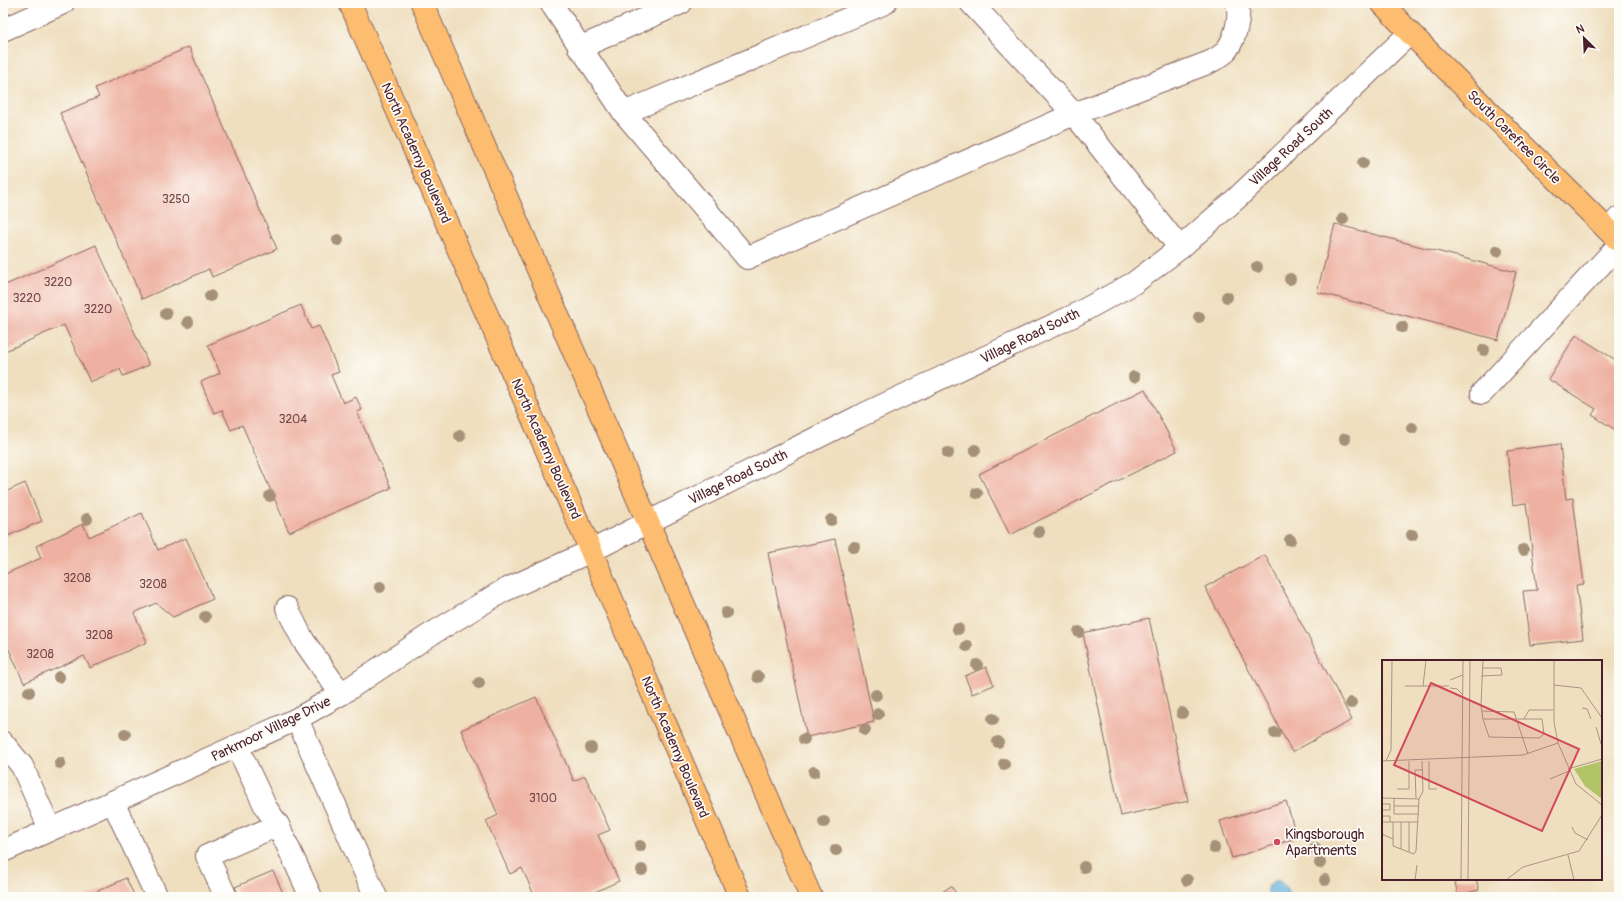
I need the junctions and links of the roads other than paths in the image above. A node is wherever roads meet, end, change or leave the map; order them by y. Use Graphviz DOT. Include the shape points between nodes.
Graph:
graph roads {
  1 [pos="63,3"];
  2 [pos="350,3"];
  3 [pos="422,3"];
  4 [pos="551,3"];
  5 [pos="681,3"];
  6 [pos="885,3"];
  7 [pos="971,3"];
  8 [pos="1237,3"];
  9 [pos="1382,3"];
  10 [pos="3,30"];
  11 [pos="1410,33"];
  12 [pos="579,48"];
  13 [pos="624,113"];
  14 [pos="1074,114"];
  15 [pos="1616,234"];
  16 [pos="1180,248"];
  17 [pos="1482,393"];
  18 [pos="649,522"];
  19 [pos="591,550"];
  20 [pos="288,608"];
  21 [pos="341,694"];
  22 [pos="297,719"];
  23 [pos="3,743"];
  24 [pos="237,746"];
  25 [pos="113,802"];
  26 [pos="278,825"];
  27 [pos="50,829"];
  28 [pos="3,851"];
  29 [pos="157,897"];
  30 [pos="226,897"];
  31 [pos="311,897"];
  32 [pos="376,897"];
  33 [pos="740,897"];
  34 [pos="811,897"];
  1 -- 10 [label="street"];
  2 -- 19 [label="main road, North Academy Boulevard"];
  3 -- 18 [label="main road"];
  4 -- 12 [label="street"];
  5 -- 12 [label="street"];
  6 -- 13 [label="street"];
  7 -- 14 [label="street"];
  8 -- 14 [label="street" via="1234,38 1224,53"];
  9 -- 11 [label="main road, South Carefree Circle"];
  11 -- 15 [label="main road, South Carefree Circle"];
  11 -- 16 [label="street, Village Road South" via="1237,198"];
  12 -- 13 [label="street"];
  13 -- 14 [label="street" via="747,258"];
  14 -- 16 [label="street"];
  15 -- 17 [label="street"];
  16 -- 18 [label="street, Village Road South" via="1134,283 1075,315 858,418"];
  18 -- 19 [label="street, Village Road South"];
  18 -- 34 [label="main road"];
  19 -- 21 [label="street, Parkmoor Village Drive" via="503,591 462,614"];
  19 -- 33 [label="main road, North Academy Boulevard"];
  20 -- 21 [label="street" via="303,640"];
  21 -- 22 [label="street, Parkmoor Village Drive"];
  22 -- 24 [label="street, Parkmoor Village Drive"];
  22 -- 32 [label="street"];
  23 -- 27 [label="street" via="22,766"];
  24 -- 25 [label="street, Parkmoor Village Drive"];
  24 -- 26 [label="street" via="266,808"];
  25 -- 27 [label="street, Parkmoor Village Drive"];
  25 -- 29 [label="street"];
  26 -- 30 [label="street" via="207,856"];
  26 -- 31 [label="street"];
  27 -- 28 [label="street, Parkmoor Village Drive"];
}
